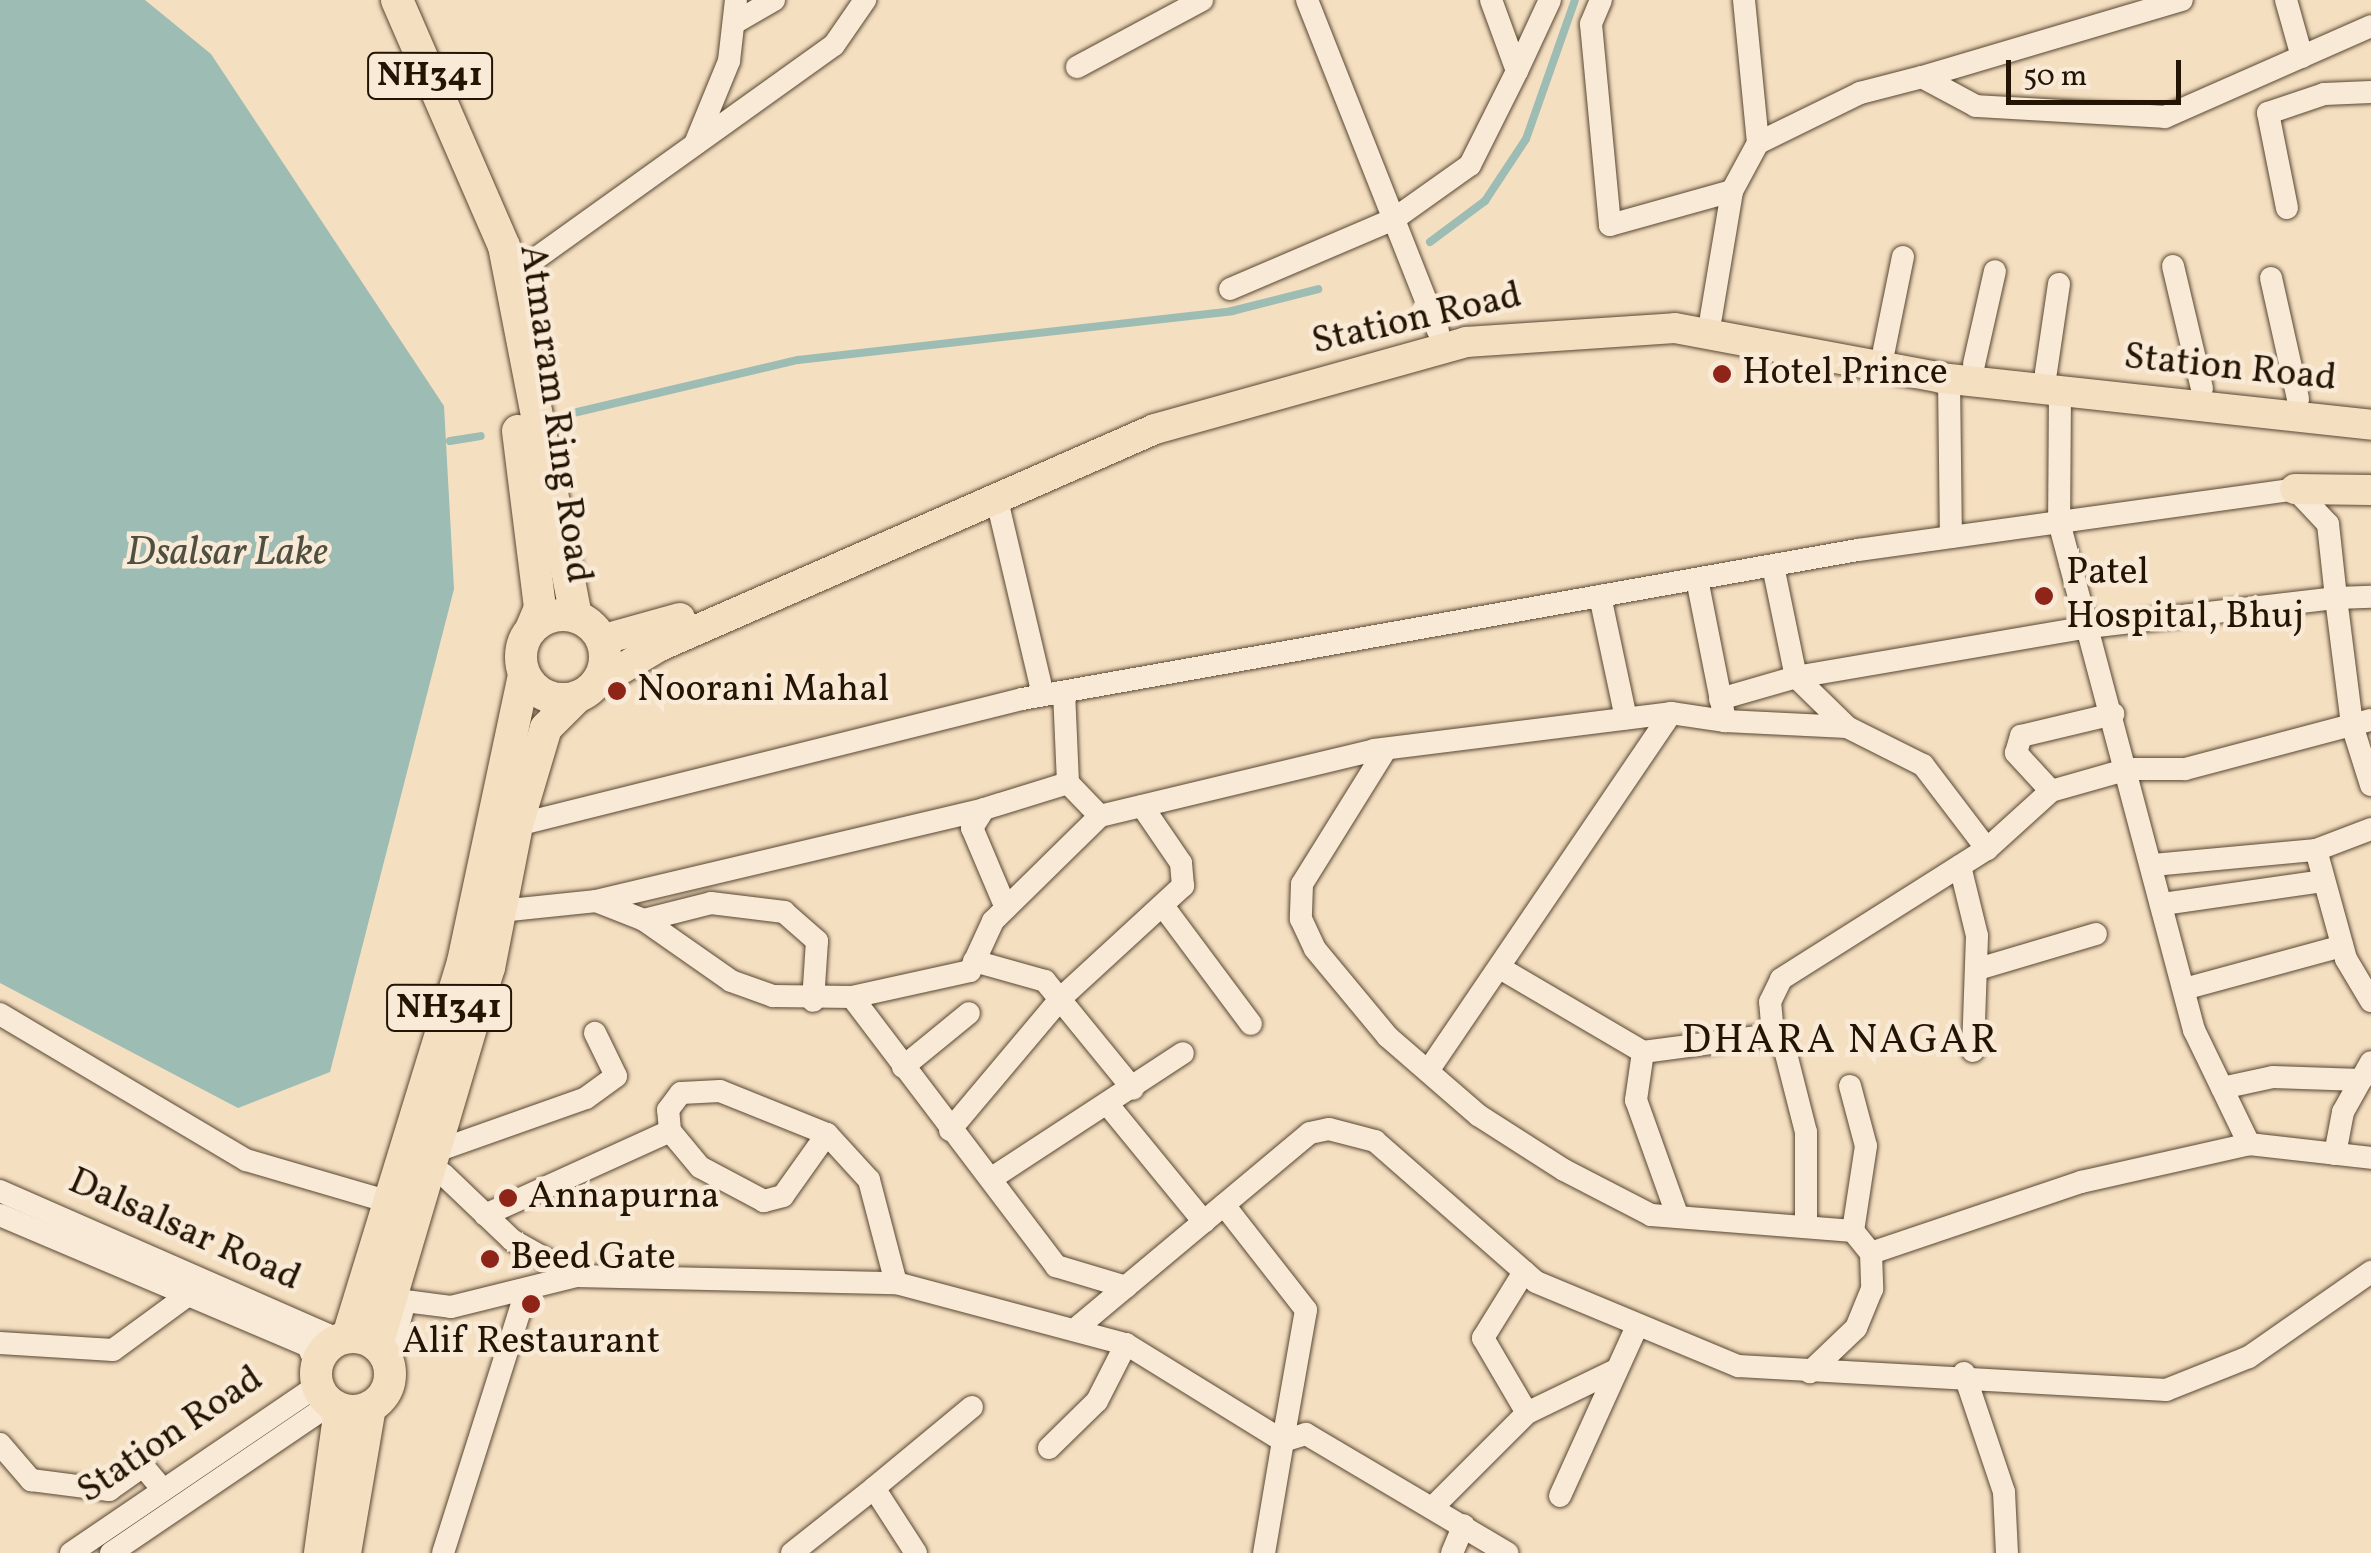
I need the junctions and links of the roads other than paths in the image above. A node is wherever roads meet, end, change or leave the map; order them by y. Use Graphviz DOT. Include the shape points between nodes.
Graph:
graph roads {
  1 [pos="396,0"];
  2 [pos="774,0"];
  3 [pos="865,0"];
  4 [pos="1308,0"];
  5 [pos="1490,0"];
  6 [pos="1550,0"];
  7 [pos="1601,0"];
  8 [pos="1744,0"];
  9 [pos="2182,0"];
  10 [pos="2286,0"];
  11 [pos="1186,4"];
  12 [pos="736,11"];
  13 [pos="2371,26"];
  14 [pos="2302,57"];
  15 [pos="1076,66"];
  16 [pos="1517,70"];
  17 [pos="1922,78"];
  18 [pos="2371,92"];
  19 [pos="1758,142"];
  20 [pos="694,146"];
  21 [pos="463,153"];
  22 [pos="1732,191"];
  23 [pos="2287,208"];
  24 [pos="1394,219"];
  25 [pos="1903,257"];
  26 [pos="2173,266"];
  27 [pos="1995,271"];
  28 [pos="510,277"];
  29 [pos="2271,278"];
  30 [pos="2059,284"];
  31 [pos="1230,289"];
  32 [pos="1711,317"];
  33 [pos="1438,331"];
  34 [pos="1884,350"];
  35 [pos="1962,372"];
  36 [pos="2053,382"];
  37 [pos="2202,388"];
  38 [pos="2298,399"];
  39 [pos="2371,407"];
  40 [pos="2371,424"];
  41 [pos="2371,488"];
  42 [pos="2307,489"];
  43 [pos="996,496"];
  44 [pos="2059,522"];
  45 [pos="1951,538"];
  46 [pos="1774,566"];
  47 [pos="1697,579"];
  48 [pos="1600,596"];
  49 [pos="2371,597"];
  50 [pos="2336,598"];
  51 [pos="576,617"];
  52 [pos="2089,628"];
  53 [pos="531,629"];
  54 [pos="601,640"];
  55 [pos="524,675"];
  56 [pos="1796,677"];
  57 [pos="586,691"];
  58 [pos="1053,694"];
  59 [pos="1722,710"];
  60 [pos="1672,712"];
  61 [pos="2113,714"];
  62 [pos="1626,718"];
  63 [pos="2362,722"];
  64 [pos="1847,727"];
  65 [pos="1386,749"];
  66 [pos="2129,769"];
  67 [pos="1068,782"];
  68 [pos="2371,785"];
  69 [pos="2051,791"];
  70 [pos="1142,806"];
  71 [pos="984,809"];
  72 [pos="1100,816"];
  73 [pos="516,825"];
  74 [pos="2371,829"];
  75 [pos="1987,849"];
  76 [pos="2316,850"];
  77 [pos="1960,866"];
  78 [pos="2153,866"];
  79 [pos="2322,881"];
  80 [pos="596,901"];
  81 [pos="2163,904"];
  82 [pos="1163,906"];
  83 [pos="1006,908"];
  84 [pos="500,911"];
  85 [pos="644,920"];
  86 [pos="2096,934"];
  87 [pos="2342,946"];
  88 [pos="974,961"];
  89 [pos="1500,968"];
  90 [pos="1978,969"];
  91 [pos="2184,989"];
  92 [pos="852,997"];
  93 [pos="1061,998"];
  94 [pos="814,1001"];
  95 [pos="2371,1001"];
  96 [pos="969,1013"];
  97 [pos="0,1014"];
  98 [pos="1251,1024"];
  99 [pos="595,1033"];
  100 [pos="1773,1035"];
  101 [pos="1642,1052"];
  102 [pos="1973,1052"];
  103 [pos="1183,1053"];
  104 [pos="903,1068"];
  105 [pos="1430,1068"];
  106 [pos="2366,1071"];
  107 [pos="1850,1086"];
  108 [pos="2222,1088"];
  109 [pos="1133,1089"];
  110 [pos="1108,1106"];
  111 [pos="670,1130"];
  112 [pos="950,1130"];
  113 [pos="827,1134"];
  114 [pos="2248,1144"];
  115 [pos="2335,1154"];
  116 [pos="2371,1158"];
  117 [pos="437,1164"];
  118 [pos="992,1178"];
  119 [pos="0,1192"];
  120 [pos="390,1202"];
  121 [pos="1224,1205"];
  122 [pos="485,1215"];
  123 [pos="0,1216"];
  124 [pos="1678,1217"];
  125 [pos="1204,1222"];
  126 [pos="1806,1227"];
  127 [pos="1853,1231"];
  128 [pos="1872,1253"];
  129 [pos="1524,1272"];
  130 [pos="2371,1272"];
  131 [pos="576,1276"];
  132 [pos="896,1283"];
  133 [pos="1126,1287"];
  134 [pos="191,1293"];
  135 [pos="524,1294"];
  136 [pos="1080,1326"];
  137 [pos="1634,1330"];
  138 [pos="0,1343"];
  139 [pos="1126,1344"];
  140 [pos="1616,1370"];
  141 [pos="1810,1372"];
  142 [pos="347,1373"];
  143 [pos="1964,1373"];
  144 [pos="972,1407"];
  145 [pos="1527,1413"];
  146 [pos="1283,1441"];
  147 [pos="0,1444"];
  148 [pos="1049,1448"];
  149 [pos="9,1473"];
  150 [pos="874,1488"];
  151 [pos="163,1490"];
  152 [pos="1560,1496"];
  153 [pos="1433,1508"];
  154 [pos="1464,1525"];
  155 [pos="71,1553"];
  156 [pos="111,1553"];
  157 [pos="320,1553"];
  158 [pos="345,1553"];
  159 [pos="443,1553"];
  160 [pos="792,1553"];
  161 [pos="916,1553"];
  162 [pos="1264,1553"];
  163 [pos="1452,1553"];
  164 [pos="1507,1553"];
  165 [pos="2007,1553"];
  1 -- 21 [label="highway, Atmaram Ring Road / NH341"];
  2 -- 12 [label="street"];
  3 -- 20 [label="street" via="834,45"];
  4 -- 24 [label="street"];
  5 -- 16 [label="street"];
  6 -- 16 [label="street"];
  7 -- 22 [label="street" via="1591,24 1610,224"];
  8 -- 19 [label="street"];
  9 -- 17 [label="street"];
  10 -- 14 [label="street"];
  11 -- 15 [label="street"];
  12 -- 20 [label="street"];
  13 -- 14 [label="street"];
  14 -- 17 [label="street" via="2164,117 1976,106"];
  16 -- 24 [label="street" via="1470,165"];
  17 -- 19 [label="street" via="1860,93"];
  18 -- 23 [label="street" via="2324,94 2268,113"];
  19 -- 22 [label="street"];
  20 -- 28 [label="street"];
  21 -- 28 [label="highway, Atmaram Ring Road / NH341"];
  21 -- 53 [label="highway, Atmaram Ring Road / NH341" via="497,260 540,608"];
  22 -- 32 [label="street"];
  24 -- 31 [label="street"];
  24 -- 33 [label="street"];
  25 -- 34 [label="street"];
  26 -- 37 [label="street"];
  27 -- 35 [label="street"];
  28 -- 51 [label="highway, Atmaram Ring Road / NH341"];
  29 -- 38 [label="street"];
  30 -- 36 [label="street"];
  32 -- 33 [label="main road, Station Road" via="1541,314"];
  32 -- 34 [label="main road, Station Road"];
  33 -- 54 [label="main road, Station Road" via="1149,412 652,630"];
  34 -- 35 [label="main road, Station Road"];
  35 -- 36 [label="main road, Station Road"];
  35 -- 43 [label="main road, Station Road" via="1675,328 1542,332 1466,342 1155,429"];
  35 -- 45 [label="street"];
  36 -- 37 [label="main road, Station Road"];
  36 -- 40 [label="main road, Station Road"];
  36 -- 44 [label="street"];
  37 -- 38 [label="main road, Station Road"];
  38 -- 39 [label="main road, Station Road"];
  41 -- 42 [label="main road"];
  42 -- 44 [label="street"];
  42 -- 50 [label="street" via="2328,524"];
  43 -- 57 [label="main road, Station Road" via="660,646"];
  43 -- 58 [label="street"];
  44 -- 45 [label="street"];
  44 -- 52 [label="street"];
  45 -- 46 [label="street"];
  46 -- 47 [label="street"];
  46 -- 56 [label="street"];
  47 -- 48 [label="street"];
  47 -- 59 [label="street"];
  48 -- 58 [label="street"];
  48 -- 62 [label="street"];
  49 -- 50 [label="street"];
  50 -- 52 [label="street"];
  50 -- 63 [label="street"];
  51 -- 53 [label="highway" via="552,616"];
  51 -- 54 [label="highway"];
  52 -- 56 [label="street"];
  52 -- 61 [label="street"];
  53 -- 55 [label="highway, NH341" via="521,651"];
  54 -- 57 [label="highway"];
  55 -- 57 [label="highway" via="541,694"];
  55 -- 120 [label="highway, NH341" via="464,962"];
  56 -- 59 [label="street"];
  56 -- 64 [label="street"];
  57 -- 73 [label="highway, NH341" via="546,728"];
  58 -- 67 [label="street"];
  58 -- 73 [label="street"];
  59 -- 60 [label="street"];
  59 -- 64 [label="street"];
  60 -- 62 [label="street"];
  60 -- 89 [label="street"];
  61 -- 66 [label="street"];
  61 -- 69 [label="street" via="2021,736 2016,753"];
  62 -- 65 [label="street"];
  63 -- 66 [label="street" via="2186,770"];
  63 -- 68 [label="street"];
  64 -- 75 [label="street" via="1924,765"];
  65 -- 70 [label="street"];
  65 -- 105 [label="street" via="1313,858 1301,918 1358,1008"];
  66 -- 69 [label="street"];
  66 -- 78 [label="street"];
  67 -- 71 [label="street"];
  67 -- 72 [label="street"];
  69 -- 75 [label="street"];
  70 -- 72 [label="street"];
  70 -- 82 [label="street" via="1185,874"];
  71 -- 80 [label="street"];
  71 -- 83 [label="street" via="972,828"];
  72 -- 83 [label="street"];
  73 -- 84 [label="highway, NH341"];
  74 -- 76 [label="street"];
  75 -- 77 [label="street"];
  76 -- 78 [label="street"];
  76 -- 79 [label="street"];
  77 -- 90 [label="street"];
  77 -- 100 [label="street" via="1781,979 1770,1002"];
  78 -- 81 [label="street"];
  79 -- 81 [label="street"];
  79 -- 87 [label="street"];
  80 -- 84 [label="street"];
  80 -- 85 [label="street"];
  81 -- 91 [label="street"];
  82 -- 93 [label="street"];
  82 -- 98 [label="street"];
  83 -- 88 [label="street"];
  84 -- 117 [label="highway, NH341"];
  85 -- 94 [label="street" via="731,981"];
  85 -- 94 [label="street" via="711,903 784,912 817,941"];
  86 -- 90 [label="street"];
  87 -- 91 [label="street"];
  87 -- 95 [label="street"];
  88 -- 92 [label="street" via="970,971"];
  88 -- 93 [label="street" via="1027,969"];
  89 -- 101 [label="street"];
  89 -- 105 [label="street"];
  90 -- 102 [label="street"];
  91 -- 108 [label="street"];
  92 -- 94 [label="street"];
  92 -- 104 [label="street"];
  93 -- 109 [label="street"];
  93 -- 112 [label="street"];
  96 -- 104 [label="street"];
  97 -- 120 [label="street" via="246,1160"];
  99 -- 117 [label="street" via="616,1076 586,1098"];
  100 -- 101 [label="street"];
  100 -- 126 [label="street" via="1798,1077"];
  101 -- 124 [label="street" via="1636,1100"];
  103 -- 109 [label="street"];
  104 -- 112 [label="street"];
  105 -- 124 [label="street" via="1478,1115 1564,1170 1651,1215"];
  106 -- 108 [label="street"];
  106 -- 115 [label="street"];
  107 -- 127 [label="street" via="1866,1146"];
  108 -- 114 [label="street"];
  109 -- 110 [label="street"];
  110 -- 118 [label="street"];
  110 -- 125 [label="street"];
  111 -- 113 [label="street" via="672,1101 694,1089"];
  111 -- 113 [label="street" via="700,1167 764,1201 783,1196"];
  111 -- 122 [label="street"];
  112 -- 118 [label="street"];
  113 -- 132 [label="street" via="869,1180"];
  114 -- 115 [label="street"];
  114 -- 128 [label="street" via="2081,1182"];
  115 -- 116 [label="street"];
  117 -- 122 [label="street"];
  117 -- 142 [label="highway, NH341"];
  118 -- 133 [label="street" via="1056,1266"];
  119 -- 142 [label="street, Dalsalsar Road"];
  120 -- 142 [label="highway, NH341"];
  121 -- 125 [label="street"];
  121 -- 129 [label="street" via="1310,1134 1350,1132 1375,1142"];
  121 -- 146 [label="street" via="1306,1310"];
  122 -- 131 [label="street"];
  123 -- 134 [label="street, Dalsalsar Road"];
  124 -- 126 [label="street"];
  125 -- 133 [label="street"];
  126 -- 127 [label="street"];
  127 -- 128 [label="street"];
  128 -- 141 [label="street" via="1872,1289 1856,1328"];
  129 -- 137 [label="street"];
  129 -- 145 [label="street" via="1483,1338"];
  130 -- 143 [label="street" via="2249,1357 2166,1390"];
  131 -- 132 [label="street"];
  131 -- 135 [label="street"];
  132 -- 136 [label="street"];
  133 -- 136 [label="street"];
  134 -- 138 [label="street" via="113,1350"];
  134 -- 142 [label="street, Dalsalsar Road" via="308,1346"];
  135 -- 142 [label="street" via="451,1307 405,1301"];
  135 -- 159 [label="street"];
  136 -- 139 [label="street"];
  137 -- 140 [label="street"];
  137 -- 141 [label="street" via="1738,1366"];
  139 -- 146 [label="street"];
  139 -- 148 [label="street" via="1097,1401"];
  140 -- 145 [label="street"];
  140 -- 152 [label="street"];
  141 -- 143 [label="street"];
  142 -- 151 [label="street, Station Road"];
  142 -- 156 [label="street, Station Road"];
  142 -- 157 [label="highway, NH341"];
  142 -- 158 [label="highway, NH341"];
  143 -- 165 [label="street" via="2004,1492"];
  144 -- 150 [label="street"];
  145 -- 153 [label="street"];
  146 -- 153 [label="street" via="1306,1434"];
  146 -- 162 [label="street"];
  147 -- 149 [label="street"];
  149 -- 151 [label="street" via="109,1490 143,1466"];
  150 -- 160 [label="street"];
  150 -- 161 [label="street"];
  151 -- 155 [label="street, Station Road"];
  153 -- 154 [label="street"];
  154 -- 163 [label="street"];
  154 -- 164 [label="street"];
}
